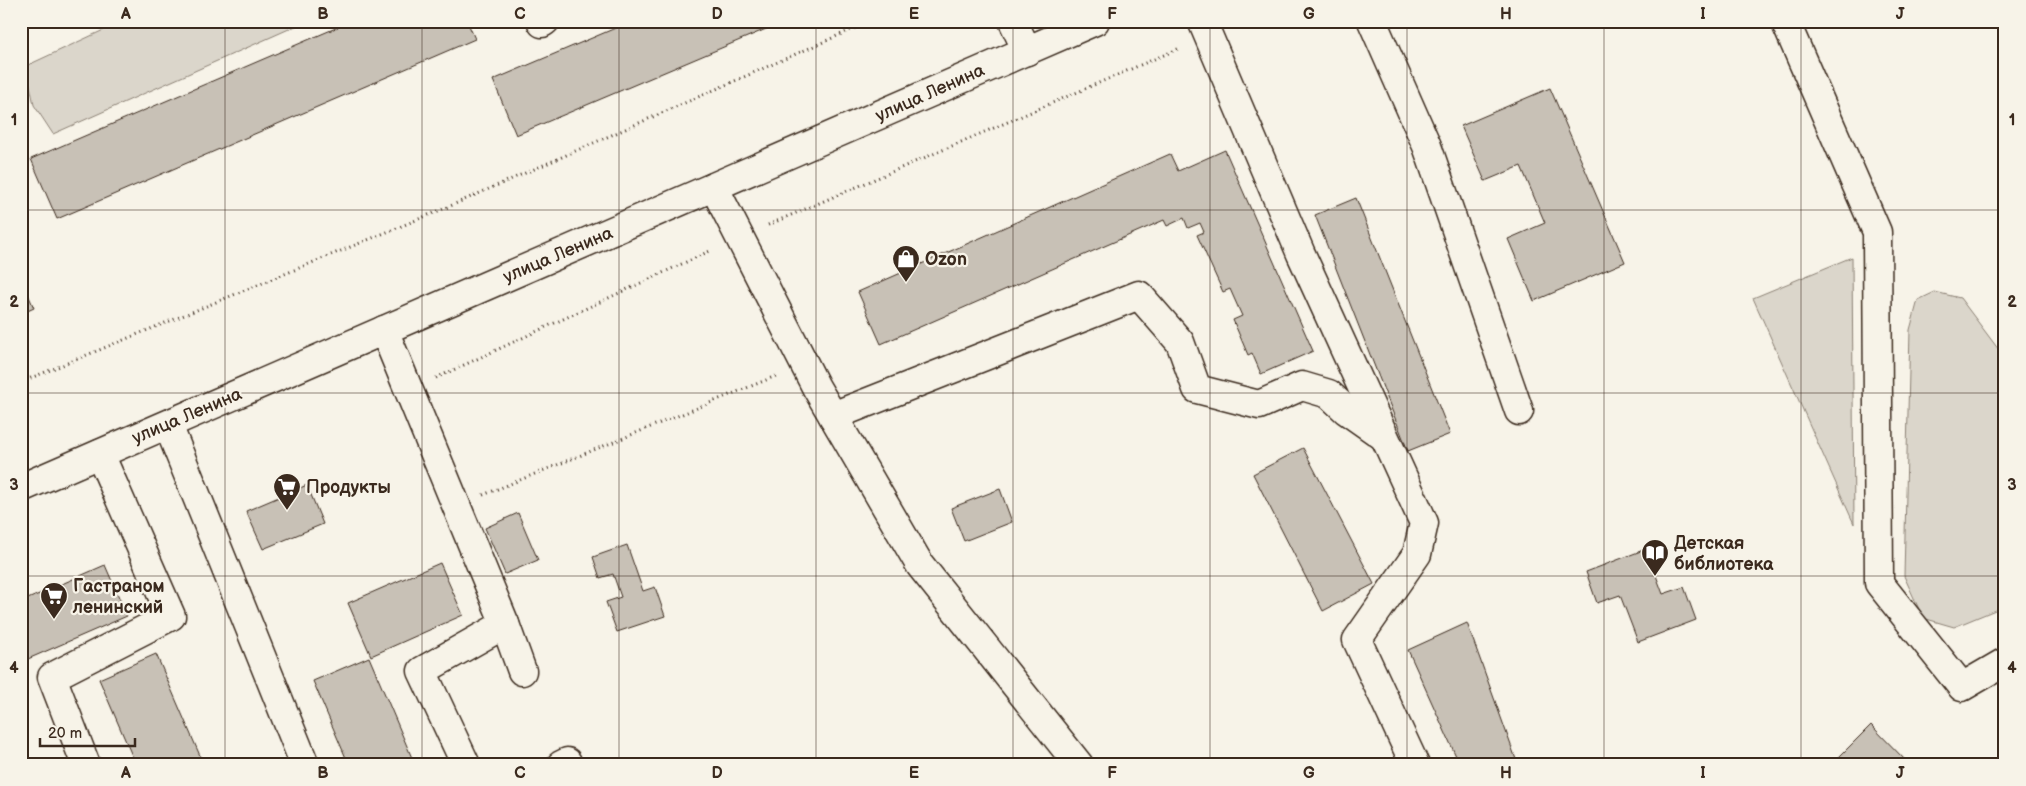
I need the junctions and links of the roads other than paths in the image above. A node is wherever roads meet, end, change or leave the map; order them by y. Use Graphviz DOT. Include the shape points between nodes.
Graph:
graph roads {
  1 [pos="1013,21"];
  2 [pos="1096,21"];
  3 [pos="1372,21"];
  4 [pos="1785,21"];
  5 [pos="1206,29"];
  6 [pos="1027,51"];
  7 [pos="714,187"];
  8 [pos="384,330"];
  9 [pos="1519,410"];
  10 [pos="833,416"];
  11 [pos="168,424"];
  12 [pos="1385,436"];
  13 [pos="100,454"];
  14 [pos="21,488"];
  15 [pos="505,624"];
  16 [pos="2005,662"];
  17 [pos="522,670"];
  18 [pos="86,765"];
  19 [pos="305,765"];
  20 [pos="466,765"];
  21 [pos="1079,765"];
  22 [pos="1415,765"];
  1 -- 6 [label="street"];
  2 -- 6 [label="street, улица Ленина"];
  3 -- 9 [label="street" via="1426,146"];
  4 -- 16 [label="street" via="1877,232 1878,583 1962,687"];
  5 -- 12 [label="street" via="1300,254"];
  6 -- 7 [label="street, улица Ленина"];
  7 -- 8 [label="street, улица Ленина"];
  7 -- 10 [label="street"];
  8 -- 11 [label="street, улица Ленина"];
  8 -- 15 [label="street"];
  10 -- 12 [label="street" via="1139,295 1180,342 1197,389 1259,405 1302,386 1329,394 1346,410"];
  10 -- 21 [label="street" via="920,565"];
  11 -- 13 [label="street, улица Ленина"];
  11 -- 19 [label="street"];
  12 -- 22 [label="street" via="1424,523 1417,554 1357,640"];
  13 -- 14 [label="street, улица Ленина"];
  13 -- 18 [label="street" via="170,616 52,677"];
  15 -- 17 [label="street"];
  15 -- 20 [label="street" via="422,671"];
}
